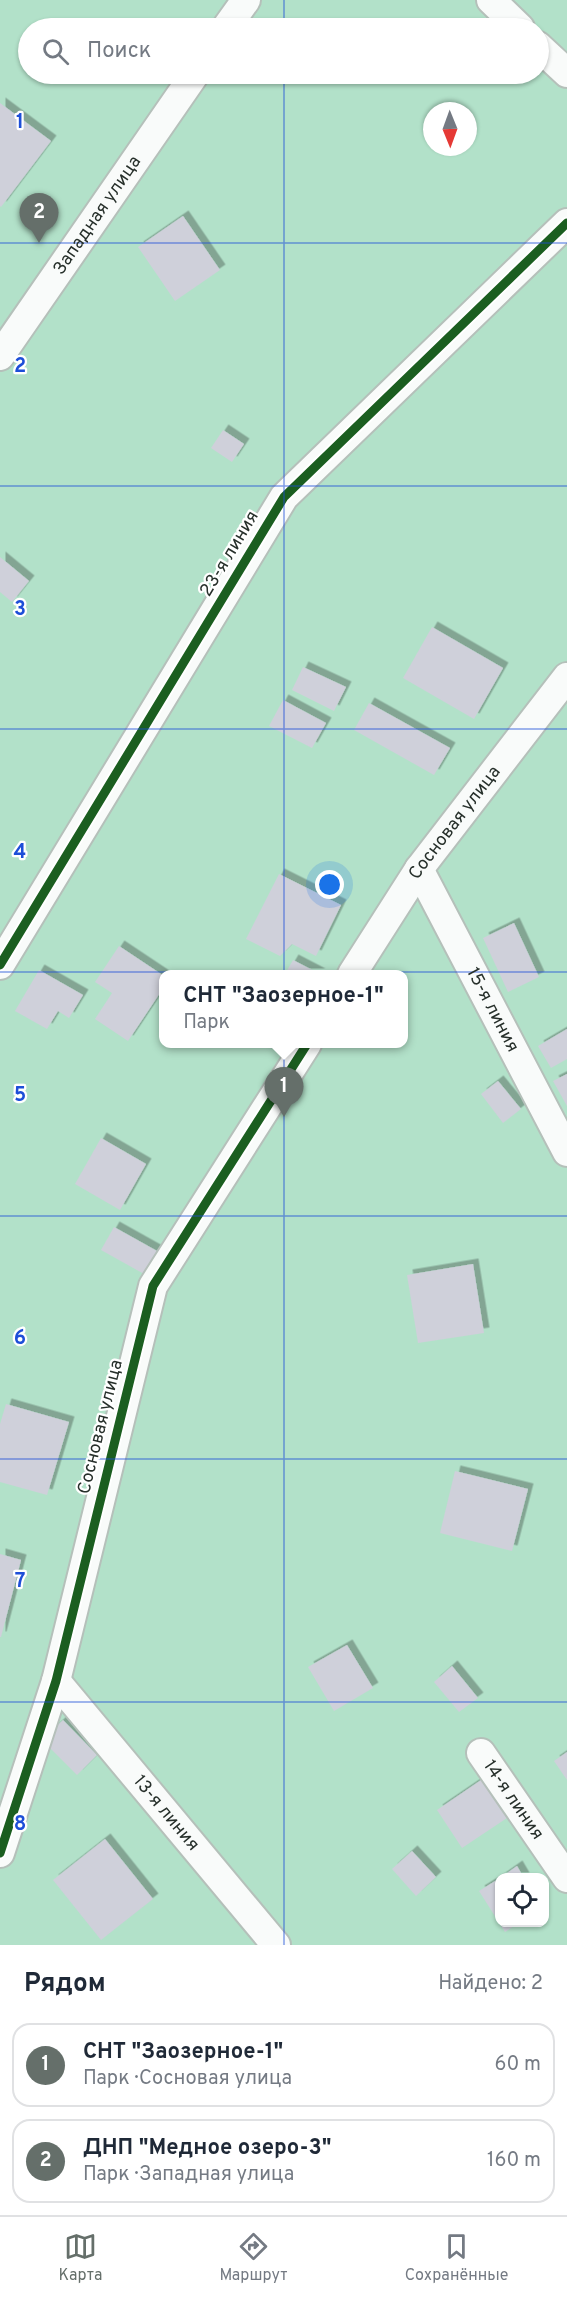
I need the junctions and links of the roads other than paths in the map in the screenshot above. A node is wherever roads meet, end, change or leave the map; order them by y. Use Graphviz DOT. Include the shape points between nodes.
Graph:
graph roads {
  1 [pos="246,0"];
  2 [pos="491,0"];
  3 [pos="233,18"];
  4 [pos="510,18"];
  5 [pos="549,56"];
  6 [pos="567,73"];
  7 [pos="188,84"];
  8 [pos="567,222"];
  9 [pos="0,356"];
  10 [pos="567,677"];
  11 [pos="419,869"];
  12 [pos="0,965"];
  13 [pos="355,970"];
  14 [pos="305,1048"];
  15 [pos="567,1152"];
  16 [pos="56,1681"];
  17 [pos="481,1753"];
  18 [pos="0,1853"];
  19 [pos="567,1878"];
  20 [pos="276,1945"];
  1 -- 3 [label="street"];
  2 -- 4 [label="street"];
  5 -- 6 [label="street"];
  7 -- 9 [label="street, Западная улица"];
  8 -- 12 [label="street, 23-я линия" via="284,497"];
  10 -- 11 [label="street, Сосновая улица"];
  11 -- 13 [label="street, Сосновая улица"];
  11 -- 15 [label="street, 15-я линия"];
  14 -- 16 [label="street, Сосновая улица" via="153,1286"];
  16 -- 18 [label="street, Сосновая улица"];
  16 -- 20 [label="street, 13-я линия"];
  17 -- 19 [label="street, 14-я линия"];
}
